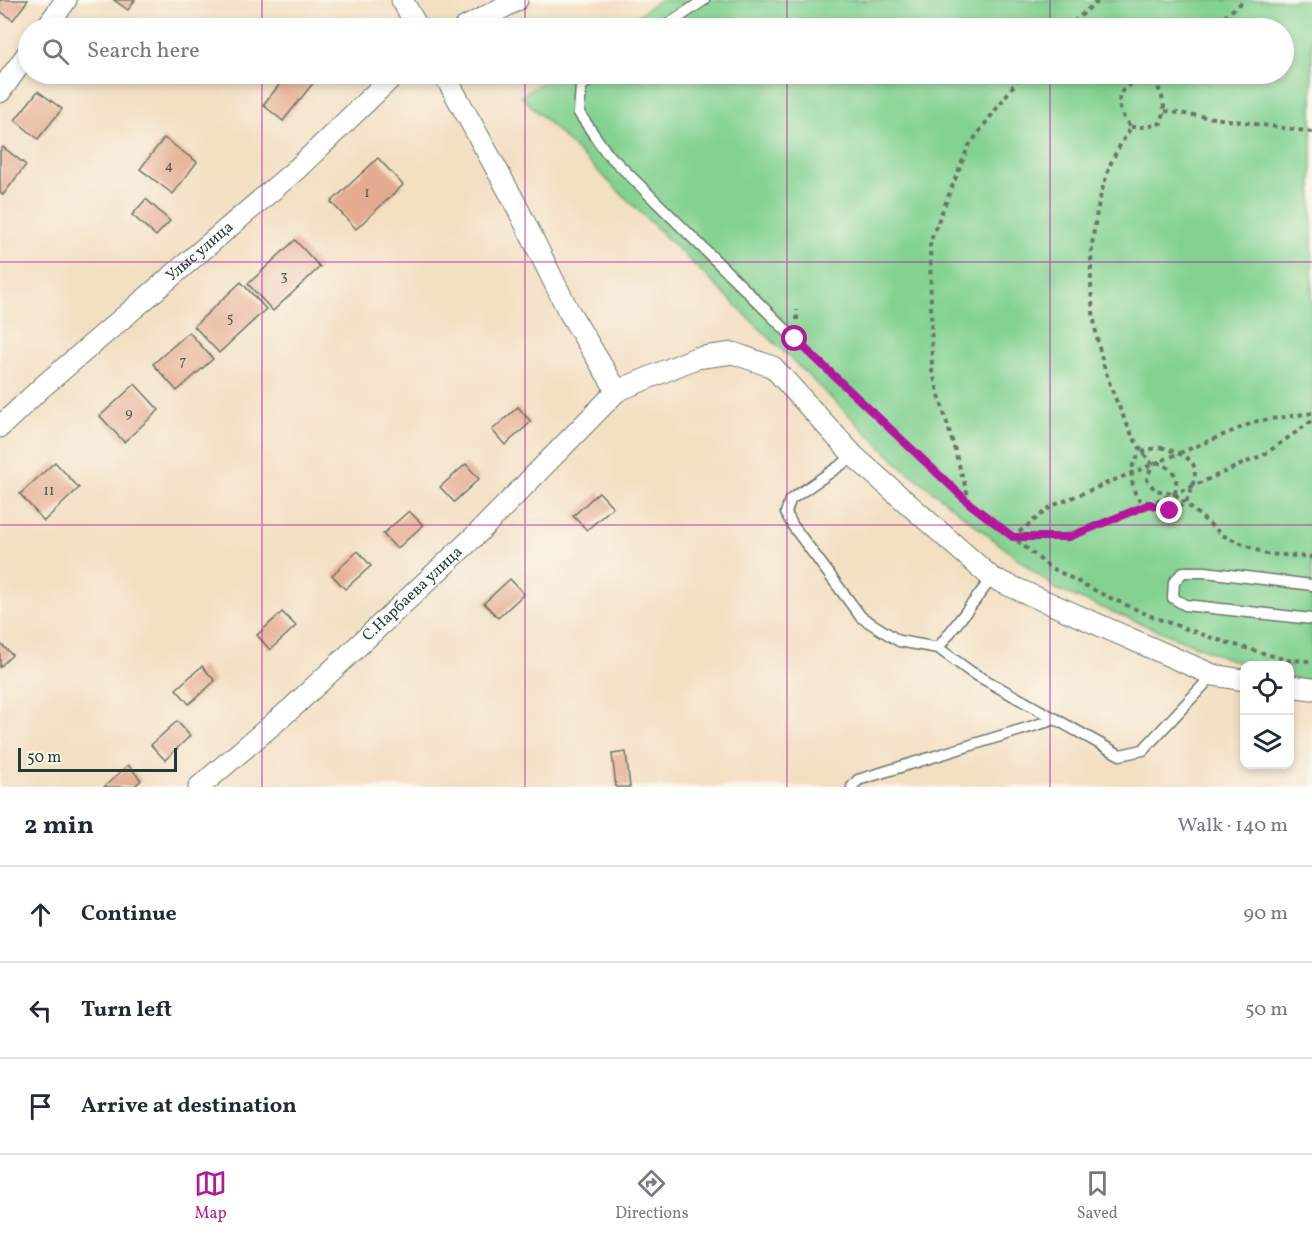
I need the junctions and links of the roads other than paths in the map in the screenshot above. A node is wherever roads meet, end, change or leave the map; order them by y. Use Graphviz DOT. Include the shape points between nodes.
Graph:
graph roads {
  1 [pos="66,0"];
  2 [pos="402,0"];
  3 [pos="517,0"];
  4 [pos="704,0"];
  5 [pos="53,18"];
  6 [pos="412,18"];
  7 [pos="483,18"];
  8 [pos="678,18"];
  9 [pos="18,67"];
  10 [pos="385,84"];
  11 [pos="449,84"];
  12 [pos="584,84"];
  13 [pos="0,92"];
  14 [pos="795,339"];
  15 [pos="617,391"];
  16 [pos="0,427"];
  17 [pos="854,456"];
  18 [pos="992,578"];
  19 [pos="1312,585"];
  20 [pos="1312,619"];
  21 [pos="938,648"];
  22 [pos="1213,675"];
  23 [pos="1240,679"];
  24 [pos="1294,687"];
  25 [pos="1312,689"];
  26 [pos="1056,719"];
  27 [pos="199,787"];
  28 [pos="852,787"];
  1 -- 5 [label="street"];
  2 -- 6 [label="street"];
  3 -- 7 [label="street"];
  4 -- 8 [label="lane"];
  9 -- 13 [label="street"];
  10 -- 16 [label="street, Улыс улица" via="298,168"];
  11 -- 15 [label="street" via="568,310"];
  12 -- 14 [label="lane" via="579,112 606,152"];
  15 -- 17 [label="street" via="696,358 733,353 773,367"];
  15 -- 27 [label="street, С.Нарбаева улица" via="478,533 293,707"];
  17 -- 18 [label="street"];
  17 -- 21 [label="lane" via="790,500 786,513 861,617 899,640"];
  18 -- 21 [label="lane"];
  18 -- 22 [label="street"];
  19 -- 20 [label="lane" via="1183,572 1174,582 1173,598 1185,605"];
  21 -- 26 [label="lane" via="971,672"];
  22 -- 23 [label="street"];
  22 -- 26 [label="lane" via="1143,750 1120,754"];
  24 -- 25 [label="street"];
  26 -- 28 [label="lane" via="858,780"];
}
